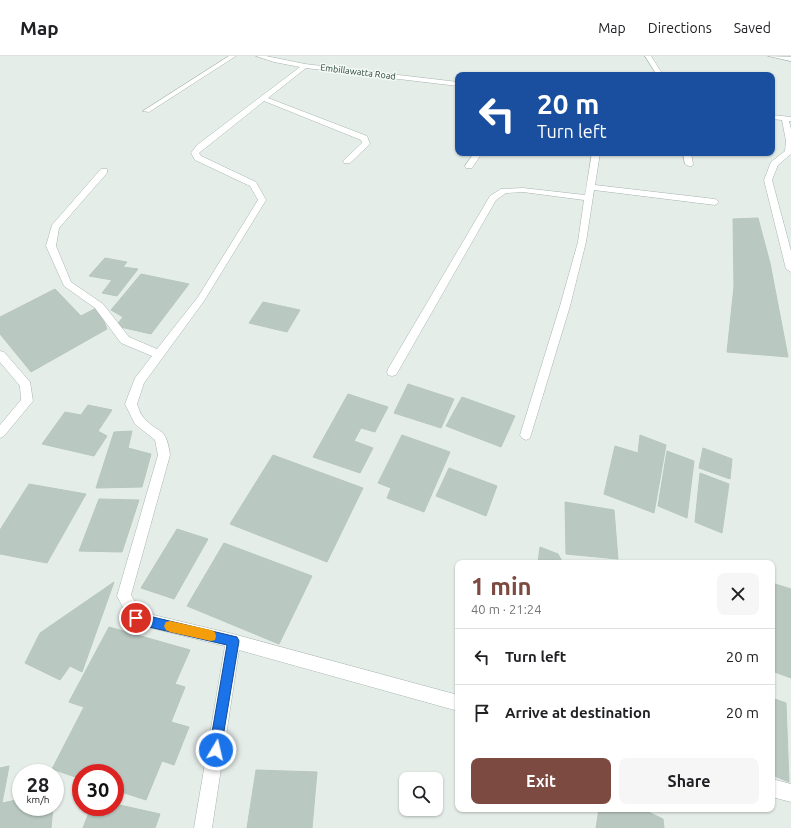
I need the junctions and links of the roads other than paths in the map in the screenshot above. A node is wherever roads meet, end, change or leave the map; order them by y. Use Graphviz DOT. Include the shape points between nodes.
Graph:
graph roads {
  1 [pos="233,56"];
  2 [pos="259,56"];
  3 [pos="283,56"];
  4 [pos="648,56"];
  5 [pos="771,56"];
  6 [pos="791,59"];
  7 [pos="276,61"];
  8 [pos="306,66"];
  9 [pos="658,72"];
  10 [pos="455,84"];
  11 [pos="263,98"];
  12 [pos="147,111"];
  13 [pos="775,117"];
  14 [pos="788,119"];
  15 [pos="476,156"];
  16 [pos="596,156"];
  17 [pos="688,156"];
  18 [pos="347,161"];
  19 [pos="689,164"];
  20 [pos="469,166"];
  21 [pos="104,171"];
  22 [pos="591,187"];
  23 [pos="589,198"];
  24 [pos="715,202"];
  25 [pos="791,269"];
  26 [pos="159,354"];
  27 [pos="0,355"];
  28 [pos="392,372"];
  29 [pos="0,433"];
  30 [pos="526,435"];
  31 [pos="233,641"];
  32 [pos="455,701"];
  33 [pos="775,789"];
  34 [pos="791,793"];
  35 [pos="203,828"];
  1 -- 12 [label="street"];
  2 -- 7 [label="street, Embillawatta Road"];
  3 -- 7 [label="street"];
  4 -- 9 [label="street"];
  5 -- 6 [label="street"];
  7 -- 8 [label="street, Embillawatta Road"];
  8 -- 10 [label="street, Embillawatta Road"];
  8 -- 11 [label="street"];
  11 -- 18 [label="street" via="364,138 366,144"];
  11 -- 26 [label="street" via="195,153 198,158 253,184 262,200 200,299"];
  13 -- 14 [label="street"];
  14 -- 25 [label="street" via="789,152 774,164 768,180"];
  15 -- 20 [label="street"];
  16 -- 22 [label="street"];
  17 -- 19 [label="street"];
  21 -- 26 [label="street" via="55,227 51,246 67,284 99,306 125,340"];
  22 -- 23 [label="street"];
  22 -- 24 [label="street"];
  23 -- 28 [label="street" via="523,190 504,191 493,198"];
  23 -- 30 [label="street" via="582,242 565,306"];
  26 -- 31 [label="street" via="139,381 130,404 139,420 163,441 164,455 124,596 136,618"];
  27 -- 29 [label="street" via="26,385 27,401"];
  31 -- 32 [label="street"];
  31 -- 35 [label="street"];
  33 -- 34 [label="street"];
}
